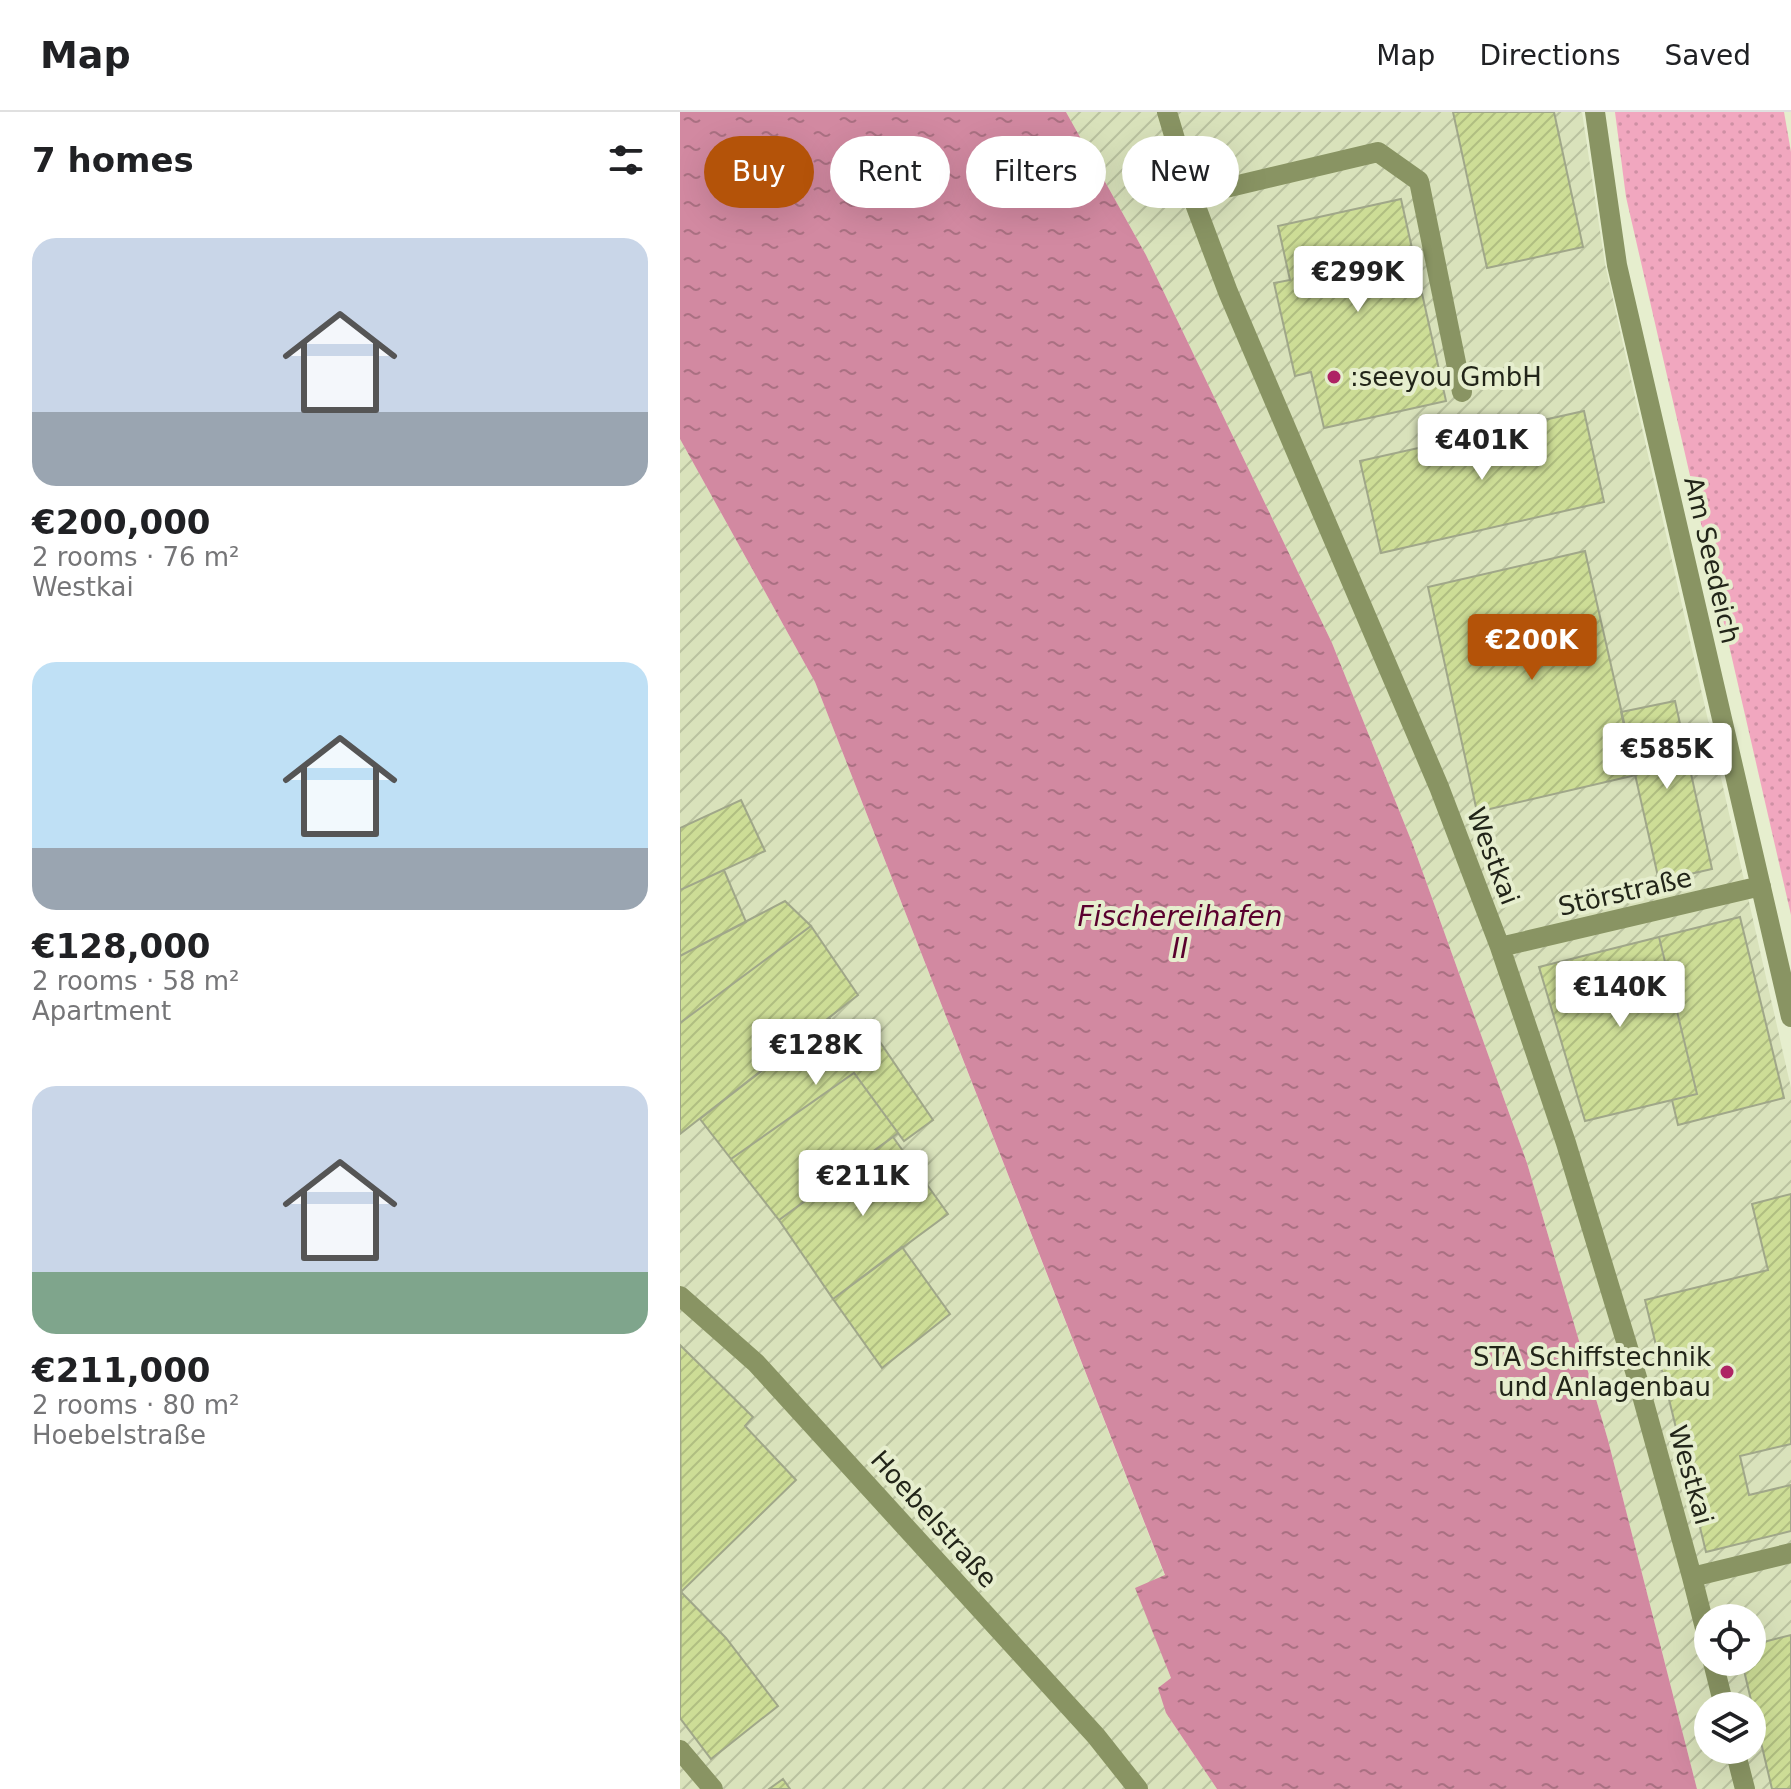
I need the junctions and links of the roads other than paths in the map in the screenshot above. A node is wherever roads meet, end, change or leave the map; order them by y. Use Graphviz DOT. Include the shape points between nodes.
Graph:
graph roads {
  1 [pos="1167,112"];
  2 [pos="1595,112"];
  3 [pos="1174,136"];
  4 [pos="1239,185"];
  5 [pos="1196,208"];
  6 [pos="1462,392"];
  7 [pos="1761,886"];
  8 [pos="1500,947"];
  9 [pos="1791,1017"];
  10 [pos="680,1296"];
  11 [pos="1791,1553"];
  12 [pos="1692,1577"];
  13 [pos="1699,1604"];
  14 [pos="680,1750"];
  15 [pos="1739,1764"];
  16 [pos="713,1789"];
  17 [pos="1138,1789"];
  18 [pos="1745,1789"];
  1 -- 3 [label="street, Westkai"];
  2 -- 7 [label="street, Am Seedeich" via="1617,265"];
  4 -- 6 [label="street" via="1378,152 1419,181"];
  5 -- 8 [label="street, Westkai" via="1439,787"];
  7 -- 8 [label="street, Störstraße"];
  7 -- 9 [label="street, Am Seedeich"];
  8 -- 12 [label="street, Westkai" via="1566,1143"];
  10 -- 17 [label="street, Hoebelstraße" via="756,1363 1096,1736"];
  11 -- 12 [label="street"];
  12 -- 13 [label="street, Westkai"];
  14 -- 16 [label="street"];
  15 -- 18 [label="street"];
}
